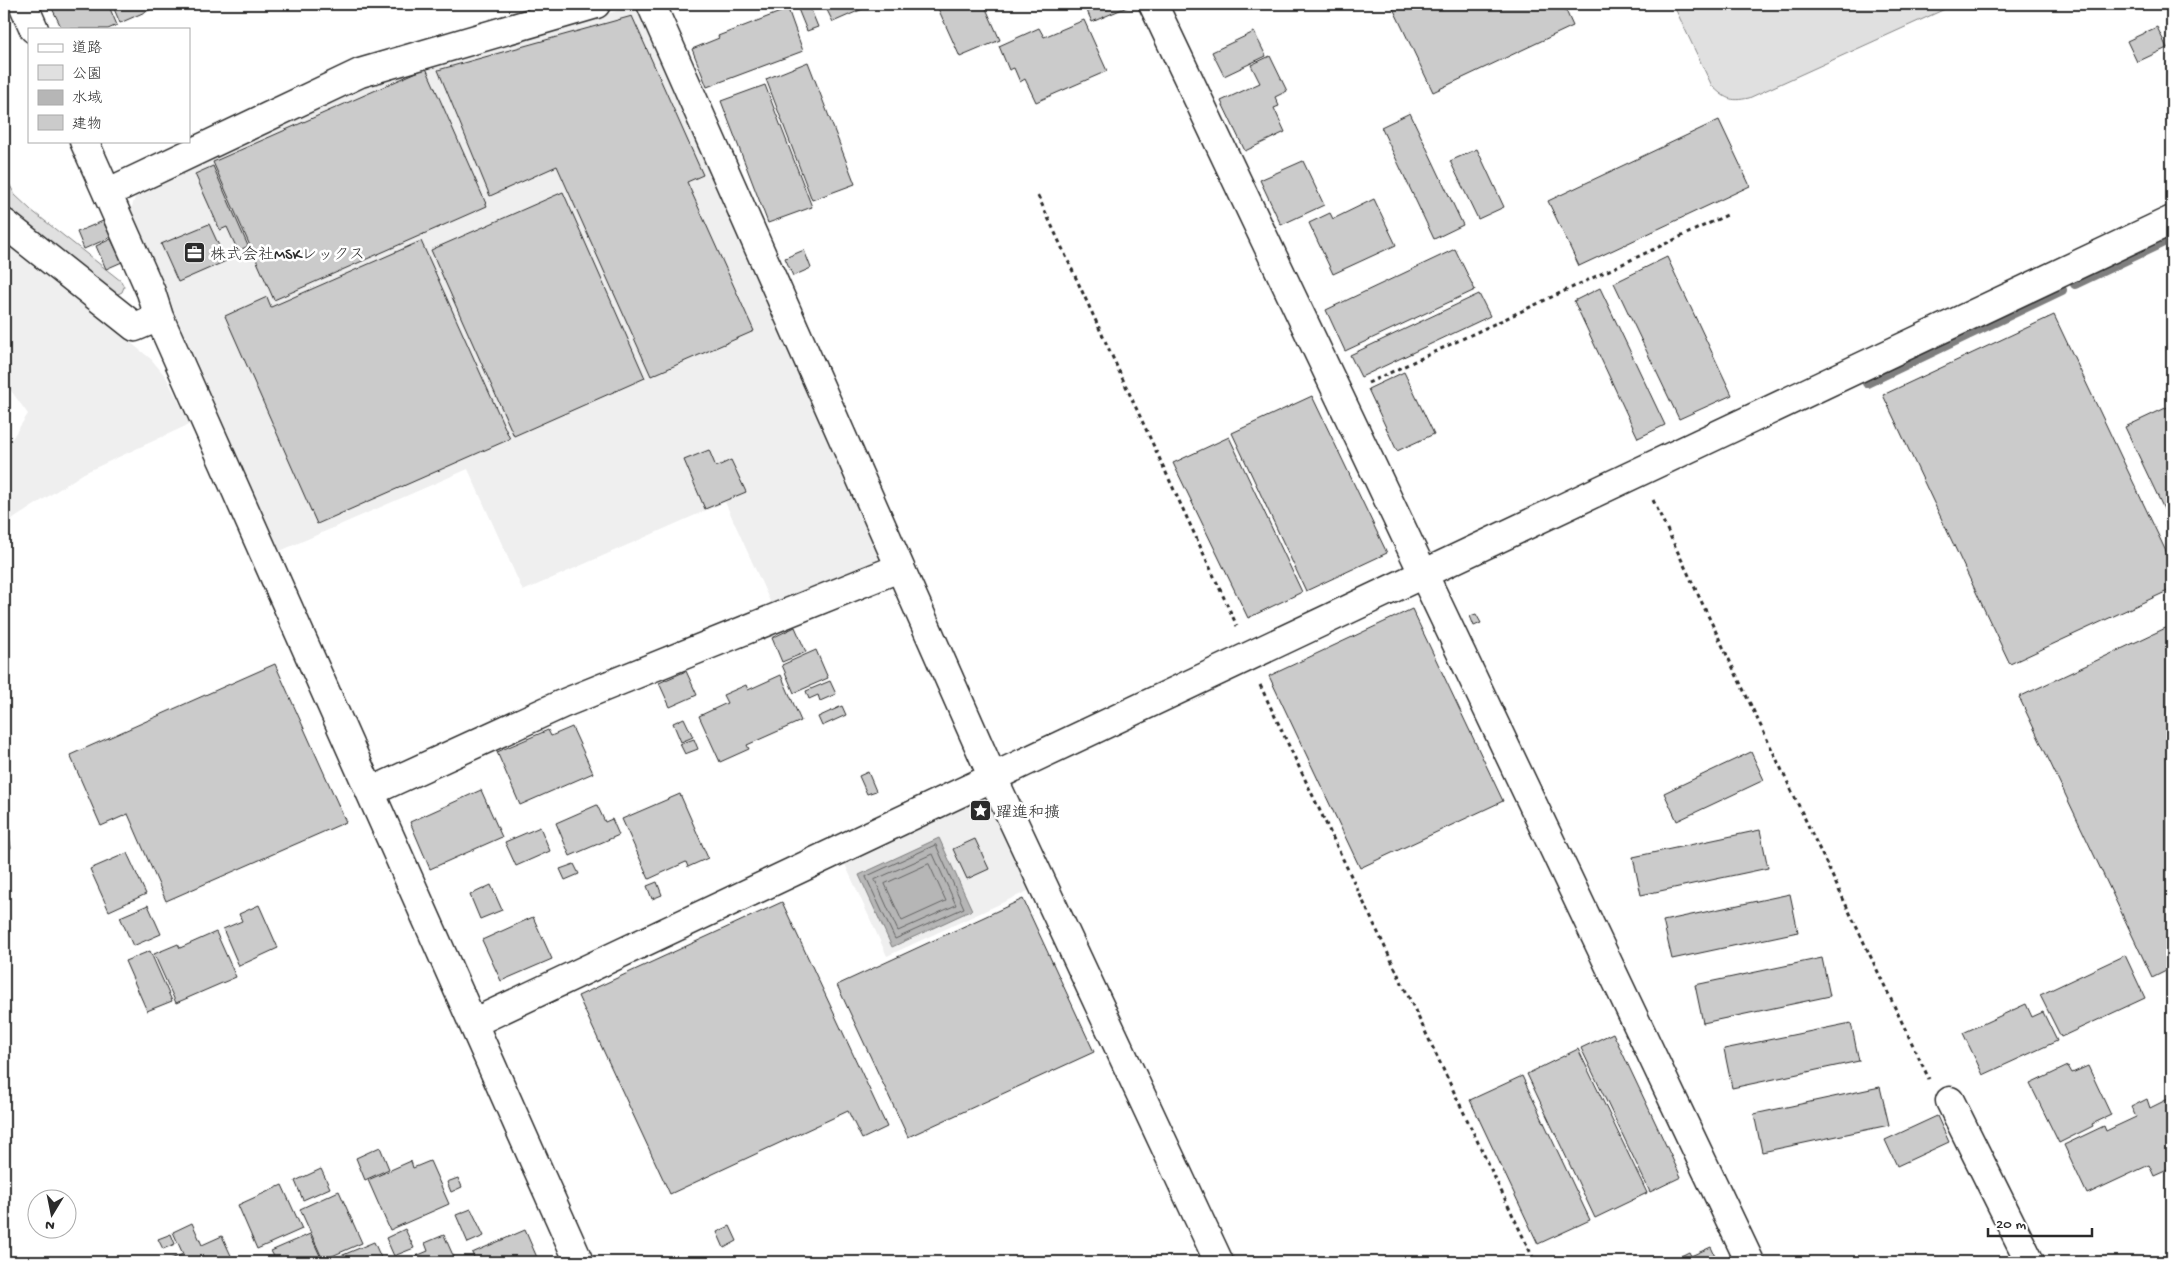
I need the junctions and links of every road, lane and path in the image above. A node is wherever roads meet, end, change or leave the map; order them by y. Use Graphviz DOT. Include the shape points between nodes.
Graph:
graph roads {
  1 [pos="23,4"];
  2 [pos="596,4"];
  3 [pos="651,4"];
  4 [pos="1153,4"];
  5 [pos="34,28"];
  6 [pos="84,142"];
  7 [pos="107,193"];
  8 [pos="1038,196"];
  9 [pos="1729,214"];
  10 [pos="2172,220"];
  11 [pos="4,223"];
  12 [pos="159,317"];
  13 [pos="1340,397"];
  14 [pos="1639,472"];
  15 [pos="899,568"];
  16 [pos="1424,574"];
  17 [pos="1249,656"];
  18 [pos="992,778"];
  19 [pos="370,792"];
  20 [pos="472,1023"];
  21 [pos="1950,1101"];
  22 [pos="579,1262"];
  23 [pos="1219,1262"];
  24 [pos="1535,1262"];
  25 [pos="1750,1262"];
  26 [pos="2030,1262"];
  1 -- 5 [label="street"];
  2 -- 7 [label="street" via="360,73"];
  3 -- 15 [label="street"];
  4 -- 13 [label="street"];
  6 -- 7 [label="street"];
  7 -- 12 [label="street"];
  8 -- 17 [label="path"];
  9 -- 13 [label="path"];
  10 -- 14 [label="street"];
  11 -- 12 [label="street" via="135,327"];
  12 -- 19 [label="street"];
  13 -- 16 [label="street"];
  14 -- 16 [label="street"];
  14 -- 21 [label="path" via="1926,1076"];
  15 -- 18 [label="street"];
  15 -- 19 [label="street" via="562,704"];
  16 -- 17 [label="street"];
  16 -- 25 [label="street"];
  17 -- 18 [label="street"];
  17 -- 24 [label="path"];
  18 -- 20 [label="street"];
  18 -- 23 [label="street"];
  19 -- 20 [label="street"];
  20 -- 22 [label="street"];
  21 -- 26 [label="street"];
}
